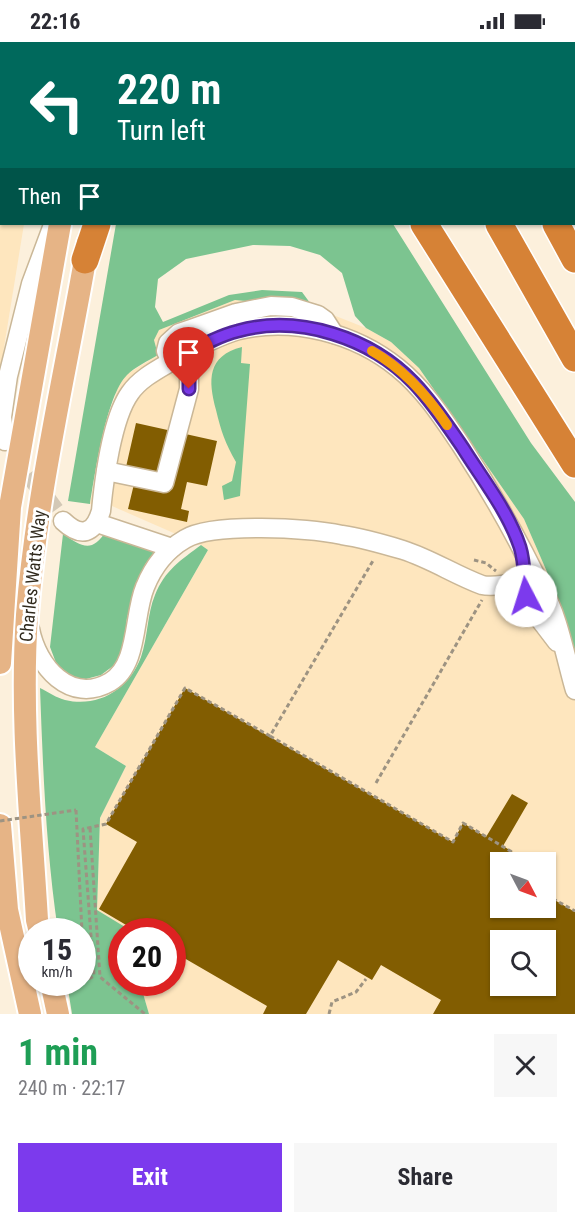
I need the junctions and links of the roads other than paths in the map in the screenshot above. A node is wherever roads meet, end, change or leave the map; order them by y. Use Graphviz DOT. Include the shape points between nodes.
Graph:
graph roads {
  1 [pos="54,225"];
  2 [pos="60,225"];
  3 [pos="91,225"];
  4 [pos="97,225"];
  5 [pos="425,225"];
  6 [pos="500,225"];
  7 [pos="557,225"];
  8 [pos="575,259"];
  9 [pos="85,260"];
  10 [pos="575,358"];
  11 [pos="176,359"];
  12 [pos="5,441"];
  13 [pos="575,464"];
  14 [pos="106,471"];
  15 [pos="63,521"];
  16 [pos="97,523"];
  17 [pos="512,529"];
  18 [pos="172,548"];
  19 [pos="2,577"];
  20 [pos="524,584"];
  21 [pos="545,596"];
  22 [pos="27,616"];
  23 [pos="565,657"];
  24 [pos="0,663"];
  25 [pos="575,690"];
  26 [pos="0,823"];
  27 [pos="38,918"];
  28 [pos="54,996"];
  29 [pos="30,1014"];
  30 [pos="58,1014"];
  1 -- 12 [label="lane" via="30,284 8,376 2,417"];
  2 -- 19 [label="main road, Charles Watts Way" via="10,507"];
  3 -- 9 [label="main road, Charles Watts Way"];
  4 -- 9 [label="highway"];
  5 -- 13 [label="highway"];
  6 -- 10 [label="highway"];
  7 -- 8 [label="highway"];
  9 -- 22 [label="main road, Charles Watts Way" via="59,391"];
  11 -- 14 [label="lane" via="142,380 128,394"];
  11 -- 14 [label="lane" via="189,375 189,389 164,483"];
  11 -- 17 [label="lane" via="166,351 168,343 179,333 257,307 283,306 326,320 334,334 379,355 413,382 494,495"];
  14 -- 16 [label="lane"];
  15 -- 16 [label="lane" via="76,531 85,532"];
  16 -- 18 [label="lane"];
  17 -- 20 [label="lane" via="522,557"];
  17 -- 21 [label="lane"];
  18 -- 20 [label="lane" via="202,532 241,528 325,532 420,556 476,583"];
  18 -- 22 [label="lane" via="144,588 124,668 103,686 76,686 49,672 34,645"];
  19 -- 24 [label="main road, Charles Watts Way"];
  20 -- 21 [label="lane"];
  20 -- 23 [label="lane" via="528,604"];
  21 -- 23 [label="lane"];
  22 -- 27 [label="main road, Charles Watts Way" via="25,726"];
  23 -- 25 [label="lane"];
  26 -- 29 [label="main road" via="7,910"];
  28 -- 30 [label="main road"];
}
